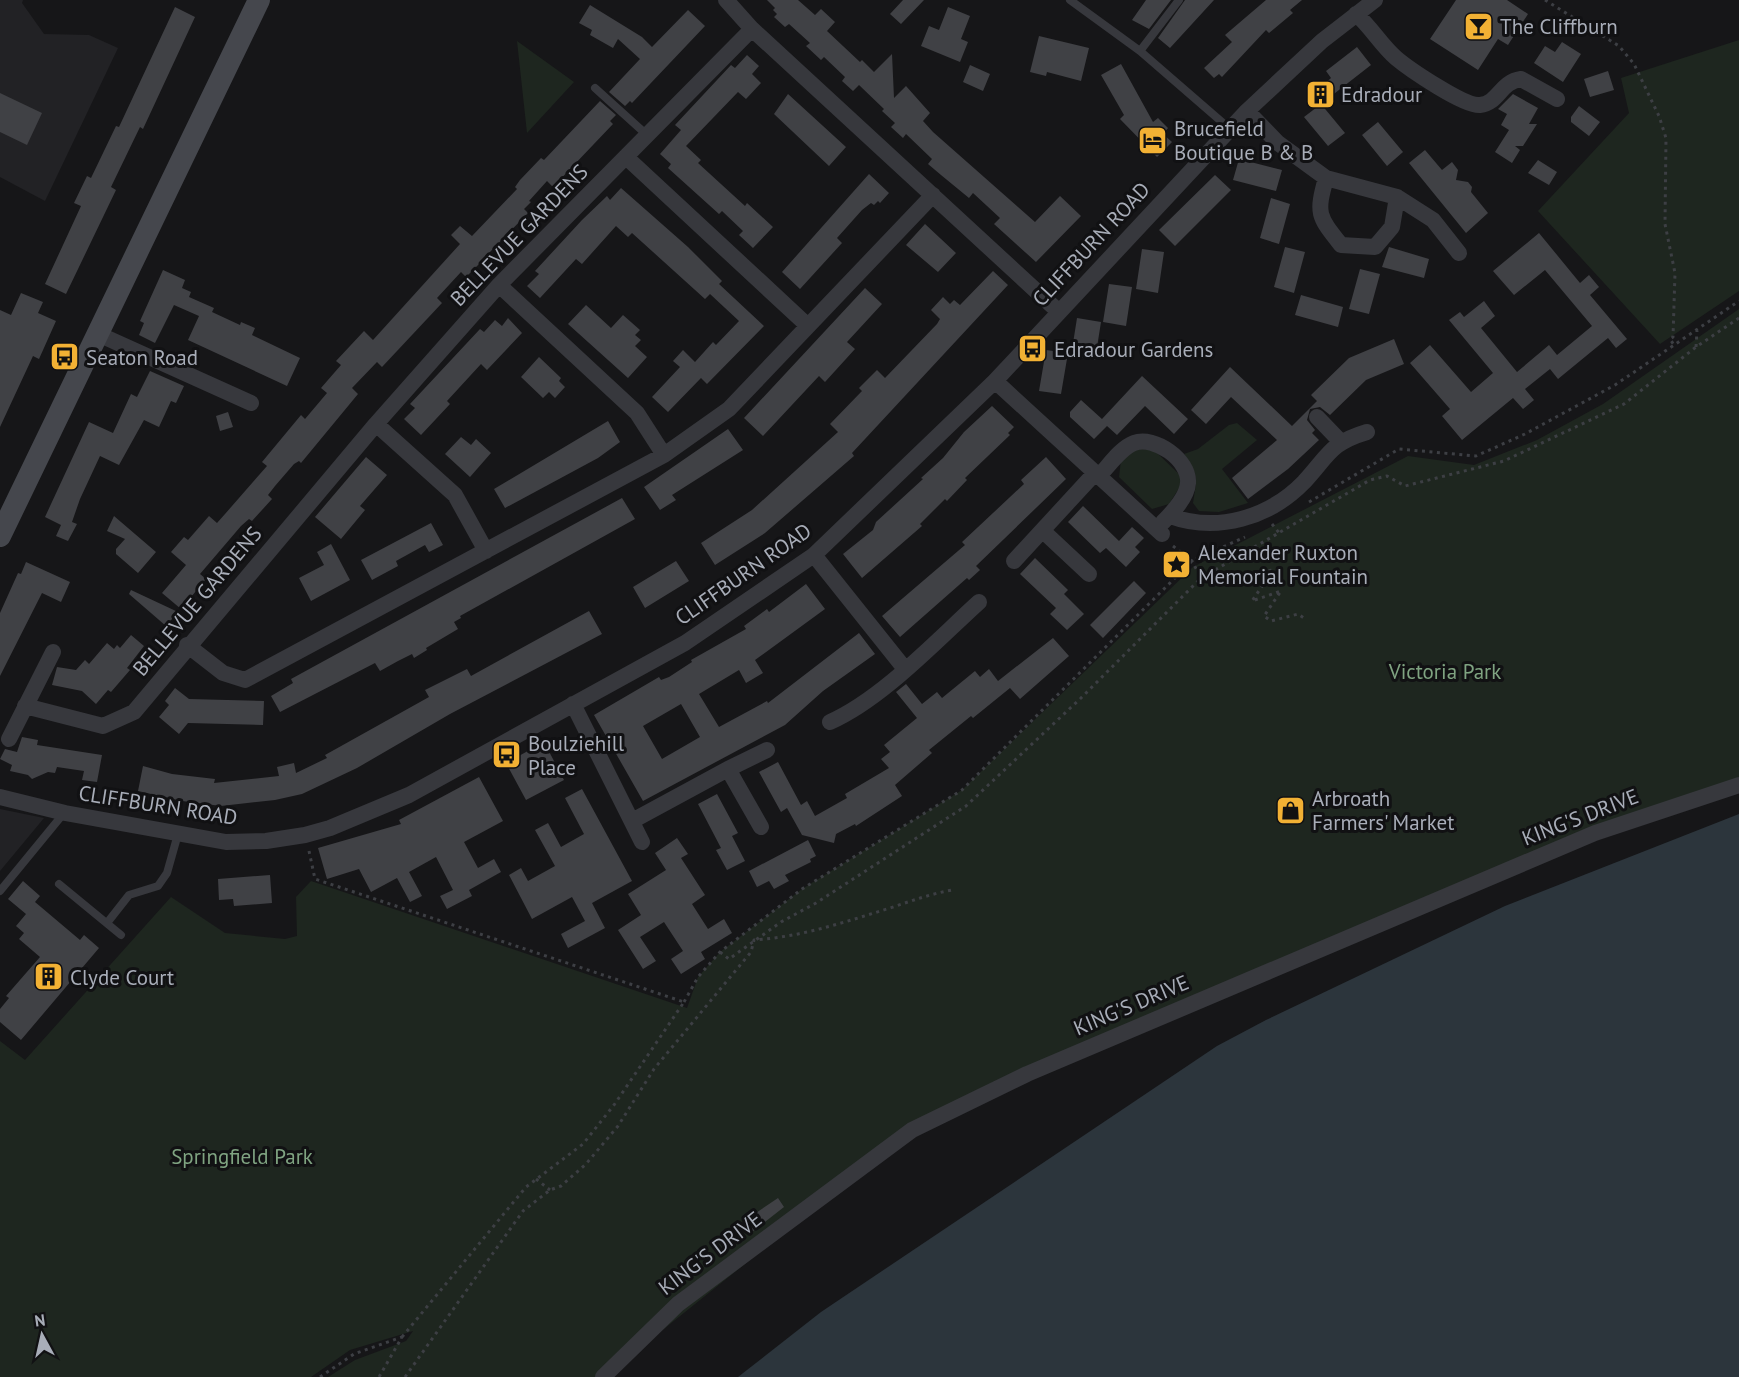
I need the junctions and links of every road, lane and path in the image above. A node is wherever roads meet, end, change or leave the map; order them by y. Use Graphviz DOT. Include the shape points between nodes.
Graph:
graph roads {
  1 [pos="259,0"];
  2 [pos="726,0"];
  3 [pos="1071,0"];
  4 [pos="1179,0"];
  5 [pos="1376,0"];
  6 [pos="1545,0"];
  7 [pos="1356,14"];
  8 [pos="752,29"];
  9 [pos="1140,51"];
  10 [pos="595,88"];
  11 [pos="1557,99"];
  12 [pos="1247,111"];
  13 [pos="1230,129"];
  14 [pos="647,135"];
  15 [pos="626,157"];
  16 [pos="1326,178"];
  17 [pos="933,195"];
  18 [pos="1397,197"];
  19 [pos="1459,253"];
  20 [pos="499,285"];
  21 [pos="1739,301"];
  22 [pos="1058,311"];
  23 [pos="1739,318"];
  24 [pos="808,326"];
  25 [pos="1698,329"];
  26 [pos="98,334"];
  27 [pos="1674,345"];
  28 [pos="1696,347"];
  29 [pos="995,381"];
  30 [pos="251,403"];
  31 [pos="1317,417"];
  32 [pos="376,424"];
  33 [pos="1367,432"];
  34 [pos="1340,441"];
  35 [pos="664,455"];
  36 [pos="1098,473"];
  37 [pos="1301,507"];
  38 [pos="1170,516"];
  39 [pos="1282,518"];
  40 [pos="1272,524"];
  41 [pos="1262,529"];
  42 [pos="1043,531"];
  43 [pos="1160,531"];
  44 [pos="1252,533"];
  45 [pos="1280,534"];
  46 [pos="0,536"];
  47 [pos="486,551"];
  48 [pos="814,555"];
  49 [pos="1014,561"];
  50 [pos="1192,561"];
  51 [pos="1089,574"];
  52 [pos="1201,578"];
  53 [pos="979,602"];
  54 [pos="1304,618"];
  55 [pos="188,645"];
  56 [pos="53,652"];
  57 [pos="905,669"];
  58 [pos="573,704"];
  59 [pos="26,706"];
  60 [pos="830,722"];
  61 [pos="9,739"];
  62 [pos="767,750"];
  63 [pos="728,769"];
  64 [pos="1739,785"];
  65 [pos="0,796"];
  66 [pos="65,813"];
  67 [pos="632,821"];
  68 [pos="761,827"];
  69 [pos="178,834"];
  70 [pos="305,835"];
  71 [pos="642,842"];
  72 [pos="59,884"];
  73 [pos="952,890"];
  74 [pos="0,891"];
  75 [pos="107,923"];
  76 [pos="121,935"];
  77 [pos="754,940"];
  78 [pos="720,952"];
  79 [pos="684,1002"];
  80 [pos="536,1179"];
  81 [pos="550,1190"];
  82 [pos="402,1337"];
  83 [pos="320,1377"];
  84 [pos="379,1377"];
  85 [pos="405,1377"];
  86 [pos="603,1377"];
  1 -- 26 [label="street"];
  2 -- 8 [label="street"];
  3 -- 9 [label="lane"];
  4 -- 9 [label="lane"];
  5 -- 7 [label="street, CLIFFBURN ROAD"];
  6 -- 27 [label="path" via="1619,46 1634,64 1659,116 1666,138 1665,224 1675,273 1670,339"];
  7 -- 11 [label="street" via="1398,59 1469,104 1486,104 1505,84 1521,79"];
  7 -- 12 [label="street, CLIFFBURN ROAD"];
  8 -- 14 [label="street, BELLEVUE GARDENS"];
  8 -- 17 [label="street"];
  9 -- 13 [label="lane"];
  10 -- 14 [label="lane"];
  12 -- 13 [label="street, CLIFFBURN ROAD"];
  12 -- 16 [label="street" via="1278,143"];
  13 -- 22 [label="street, CLIFFBURN ROAD"];
  14 -- 15 [label="street, BELLEVUE GARDENS"];
  15 -- 20 [label="street, BELLEVUE GARDENS"];
  15 -- 24 [label="street"];
  16 -- 18 [label="street"];
  16 -- 18 [label="street" via="1319,203 1322,221 1341,245 1374,247 1392,227"];
  17 -- 22 [label="street"];
  17 -- 24 [label="street"];
  18 -- 19 [label="street" via="1433,220"];
  20 -- 32 [label="street, BELLEVUE GARDENS"];
  20 -- 35 [label="street" via="637,413"];
  21 -- 25 [label="path"];
  22 -- 29 [label="street, CLIFFBURN ROAD"];
  23 -- 28 [label="path"];
  24 -- 35 [label="street" via="729,409"];
  25 -- 27 [label="path"];
  25 -- 28 [label="path"];
  26 -- 30 [label="street"];
  26 -- 46 [label="street"];
  27 -- 37 [label="path" via="1615,385 1476,456 1399,449"];
  28 -- 45 [label="path" via="1624,404 1504,461 1405,486 1387,476 1370,480"];
  29 -- 36 [label="street"];
  29 -- 48 [label="street, CLIFFBURN ROAD"];
  31 -- 34 [label="street"];
  32 -- 47 [label="street" via="455,495"];
  32 -- 55 [label="street, BELLEVUE GARDENS"];
  33 -- 34 [label="street"];
  34 -- 38 [label="street" via="1303,483 1256,514 1227,523 1204,524"];
  35 -- 47 [label="street"];
  36 -- 38 [label="street" via="1136,442 1157,444 1181,462 1186,471 1188,483"];
  36 -- 42 [label="street"];
  36 -- 43 [label="street"];
  38 -- 43 [label="street"];
  39 -- 40 [label="path"];
  40 -- 41 [label="path"];
  40 -- 45 [label="path"];
  42 -- 49 [label="street"];
  42 -- 51 [label="street"];
  43 -- 50 [label="path"];
  44 -- 50 [label="path"];
  45 -- 52 [label="path"];
  47 -- 55 [label="street" via="245,681 223,673"];
  48 -- 57 [label="street"];
  48 -- 58 [label="street, CLIFFBURN ROAD" via="685,643"];
  50 -- 52 [label="path"];
  50 -- 78 [label="path" via="962,790 802,889"];
  52 -- 54 [label="path" via="1213,581 1273,570 1252,602 1281,591 1264,616 1271,621 1298,614"];
  52 -- 77 [label="path" via="966,806"];
  53 -- 57 [label="street"];
  55 -- 59 [label="street, BELLEVUE GARDENS" via="134,712 103,726"];
  56 -- 59 [label="street"];
  57 -- 60 [label="street" via="848,714"];
  58 -- 67 [label="street"];
  58 -- 70 [label="street, CLIFFBURN ROAD" via="409,795"];
  59 -- 61 [label="street"];
  62 -- 63 [label="street"];
  63 -- 67 [label="street"];
  63 -- 68 [label="street"];
  64 -- 86 [label="street, KING'S DRIVE" via="1595,833 1027,1074 937,1116 912,1130 678,1304"];
  65 -- 66 [label="street, CLIFFBURN ROAD"];
  66 -- 69 [label="street, CLIFFBURN ROAD"];
  66 -- 74 [label="lane"];
  67 -- 71 [label="street"];
  69 -- 70 [label="street, CLIFFBURN ROAD" via="226,842"];
  69 -- 75 [label="lane" via="167,873 158,886 129,895"];
  70 -- 79 [label="path" via="315,879"];
  72 -- 75 [label="lane"];
  73 -- 77 [label="path" via="926,894 826,928"];
  75 -- 76 [label="lane"];
  77 -- 78 [label="path" via="729,958"];
  77 -- 81 [label="path" via="751,952 654,1069 618,1126 586,1164 561,1186"];
  78 -- 79 [label="path" via="698,977"];
  79 -- 80 [label="path" via="583,1144"];
  80 -- 81 [label="path"];
  80 -- 82 [label="path"];
  81 -- 85 [label="path" via="523,1211"];
  82 -- 83 [label="path" via="354,1354"];
  82 -- 84 [label="path"];
}
